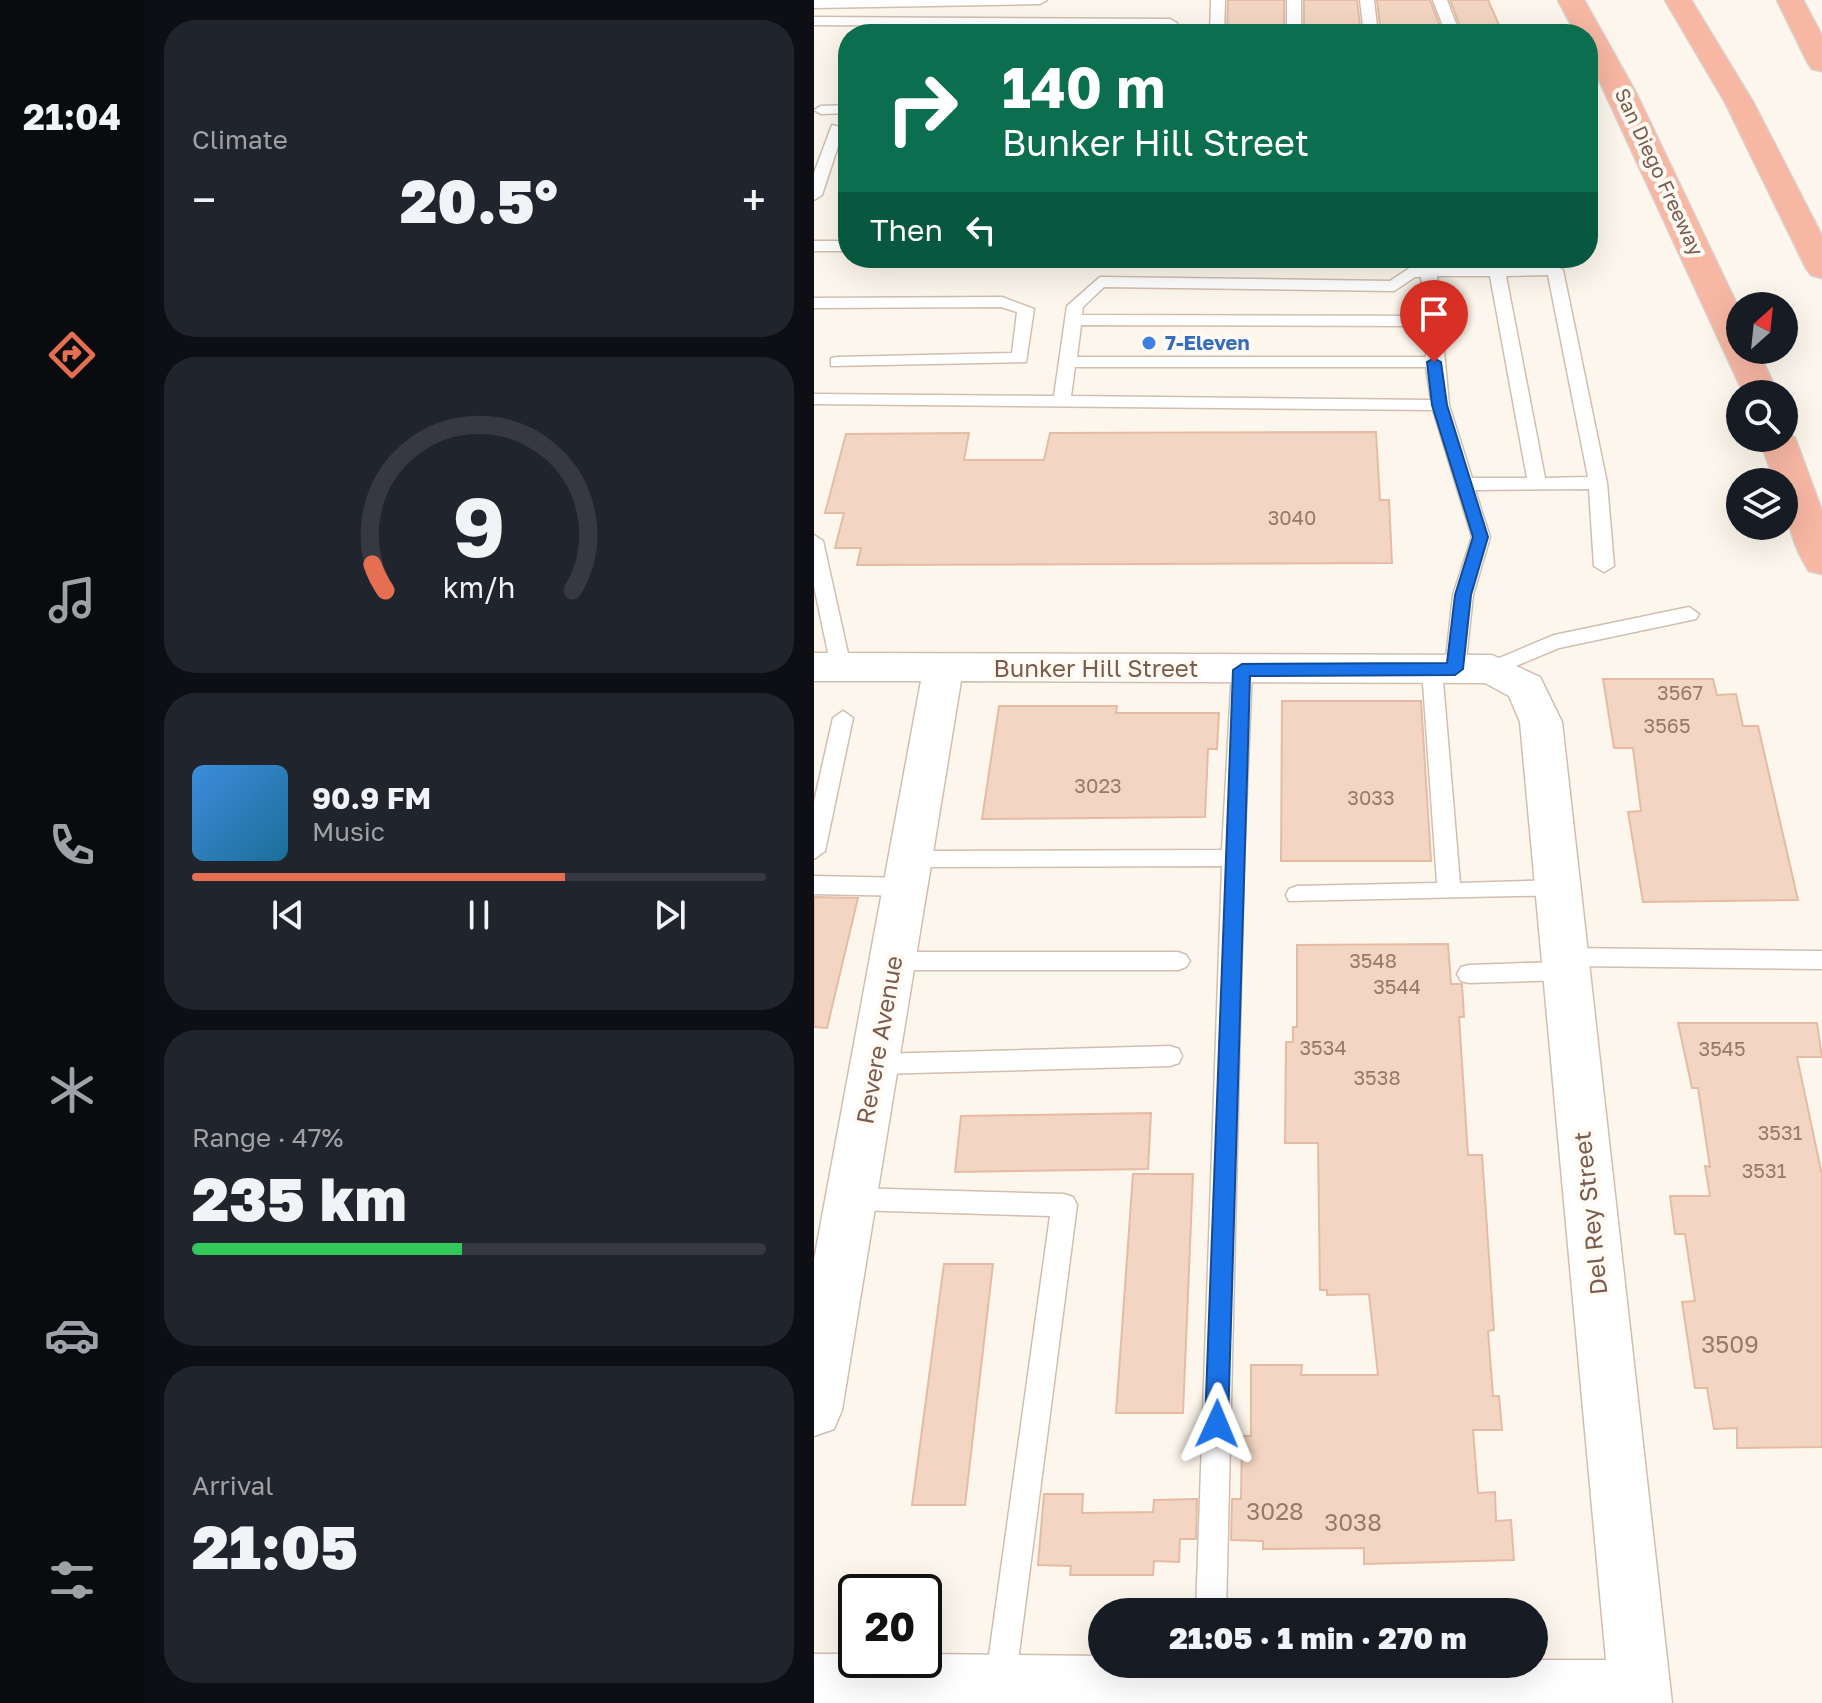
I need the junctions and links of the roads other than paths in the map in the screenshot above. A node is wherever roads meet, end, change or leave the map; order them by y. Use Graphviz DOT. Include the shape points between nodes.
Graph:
graph roads {
  1 [pos="1040,0"];
  2 [pos="1218,0"];
  3 [pos="1294,0"];
  4 [pos="1367,0"];
  5 [pos="1440,0"];
  6 [pos="1571,0"];
  7 [pos="1678,0"];
  8 [pos="1790,0"];
  9 [pos="895,1"];
  10 [pos="967,1"];
  11 [pos="814,4"];
  12 [pos="814,21"];
  13 [pos="852,24"];
  14 [pos="1147,24"];
  15 [pos="1170,24"];
  16 [pos="1217,24"];
  17 [pos="1294,24"];
  18 [pos="1370,24"];
  19 [pos="1449,24"];
  20 [pos="1584,24"];
  21 [pos="1598,49"];
  22 [pos="1822,63"];
  23 [pos="838,109"];
  24 [pos="821,110"];
  25 [pos="837,128"];
  26 [pos="814,195"];
  27 [pos="814,246"];
  28 [pos="838,246"];
  29 [pos="1822,268"];
  30 [pos="1497,271"];
  31 [pos="1428,272"];
  32 [pos="814,303"];
  33 [pos="1726,316"];
  34 [pos="1073,320"];
  35 [pos="1435,321"];
  36 [pos="837,362"];
  37 [pos="1067,362"];
  38 [pos="1434,362"];
  39 [pos="814,399"];
  40 [pos="1062,402"];
  41 [pos="1440,405"];
  42 [pos="1782,452"];
  43 [pos="1598,483"];
  44 [pos="1464,484"];
  45 [pos="1537,484"];
  46 [pos="814,541"];
  47 [pos="1822,562"];
  48 [pos="1604,566"];
  49 [pos="1689,614"];
  50 [pos="828,667"];
  51 [pos="943,669"];
  52 [pos="1460,669"];
  53 [pos="1242,670"];
  54 [pos="843,718"];
  55 [pos="1541,722"];
  56 [pos="814,851"];
  57 [pos="1233,858"];
  58 [pos="910,873"];
  59 [pos="814,885"];
  60 [pos="1558,889"];
  61 [pos="1449,891"];
  62 [pos="1297,895"];
  63 [pos="1822,960"];
  64 [pos="894,961"];
  65 [pos="1178,961"];
  66 [pos="1566,964"];
  67 [pos="1469,974"];
  68 [pos="1170,1056"];
  69 [pos="876,1064"];
  70 [pos="852,1199"];
  71 [pos="814,1410"];
  72 [pos="1211,1598"];
  73 [pos="814,1684"];
  74 [pos="1000,1685"];
  75 [pos="1210,1685"];
  76 [pos="1641,1697"];
  1 -- 10 [label="lane"];
  2 -- 16 [label="lane"];
  3 -- 17 [label="lane"];
  4 -- 18 [label="lane"];
  5 -- 19 [label="lane"];
  6 -- 20 [label="highway, San Diego Freeway"];
  7 -- 29 [label="highway" via="1739,102"];
  8 -- 22 [label="highway"];
  9 -- 10 [label="lane"];
  9 -- 11 [label="lane"];
  12 -- 13 [label="lane"];
  14 -- 15 [label="lane"];
  21 -- 33 [label="highway, San Diego Freeway"];
  23 -- 24 [label="lane"];
  25 -- 26 [label="lane"];
  27 -- 28 [label="lane"];
  30 -- 31 [label="lane"];
  30 -- 43 [label="lane" via="1555,270"];
  30 -- 45 [label="lane"];
  31 -- 34 [label="lane" via="1411,272 1394,286 1100,282 1075,306"];
  31 -- 35 [label="lane"];
  32 -- 36 [label="lane" via="1002,302 1026,309 1020,358"];
  34 -- 35 [label="lane"];
  34 -- 37 [label="lane"];
  35 -- 38 [label="lane"];
  37 -- 38 [label="lane"];
  37 -- 40 [label="lane"];
  38 -- 41 [label="lane"];
  39 -- 40 [label="lane"];
  40 -- 41 [label="lane"];
  41 -- 44 [label="lane"];
  42 -- 47 [label="highway"];
  43 -- 45 [label="lane"];
  43 -- 48 [label="lane"];
  44 -- 45 [label="lane"];
  44 -- 52 [label="lane" via="1481,537 1463,595"];
  46 -- 50 [label="lane"];
  49 -- 52 [label="lane" via="1554,642"];
  50 -- 51 [label="street, Bunker Hill Street"];
  51 -- 53 [label="street, Bunker Hill Street"];
  51 -- 58 [label="street, Revere Avenue"];
  52 -- 53 [label="street, Bunker Hill Street"];
  52 -- 55 [label="street, Bunker Hill Street" via="1526,687"];
  52 -- 61 [label="lane"];
  53 -- 57 [label="lane"];
  54 -- 56 [label="lane"];
  55 -- 60 [label="street, Del Rey Street"];
  57 -- 58 [label="lane"];
  57 -- 72 [label="lane"];
  58 -- 59 [label="lane"];
  58 -- 64 [label="street, Revere Avenue"];
  60 -- 61 [label="lane"];
  60 -- 66 [label="street, Del Rey Street"];
  61 -- 62 [label="lane"];
  63 -- 66 [label="lane"];
  64 -- 65 [label="lane"];
  64 -- 69 [label="street, Revere Avenue"];
  66 -- 67 [label="lane"];
  66 -- 76 [label="street, Del Rey Street"];
  68 -- 69 [label="lane"];
  69 -- 70 [label="street, Revere Avenue"];
  70 -- 71 [label="street, Revere Avenue"];
  70 -- 74 [label="lane" via="1064,1205"];
  73 -- 74 [label="street"];
  74 -- 75 [label="street"];
  75 -- 76 [label="street"];
}
